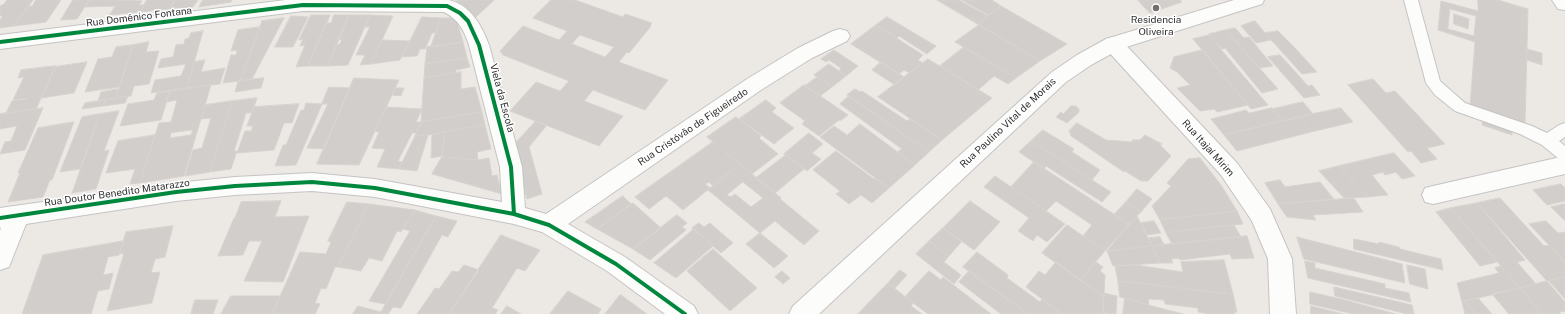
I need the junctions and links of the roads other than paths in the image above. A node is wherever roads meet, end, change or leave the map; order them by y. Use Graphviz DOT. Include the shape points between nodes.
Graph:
graph roads {
  1 [pos="1255,0"];
  2 [pos="1411,0"];
  3 [pos="1561,0"];
  4 [pos="446,3"];
  5 [pos="1565,4"];
  6 [pos="840,36"];
  7 [pos="0,42"];
  8 [pos="1113,44"];
  9 [pos="1565,129"];
  10 [pos="1548,141"];
  11 [pos="1565,155"];
  12 [pos="1565,165"];
  13 [pos="1433,195"];
  14 [pos="514,214"];
  15 [pos="9,216"];
  16 [pos="549,225"];
  17 [pos="0,260"];
  18 [pos="684,314"];
  19 [pos="802,314"];
  20 [pos="1283,314"];
  1 -- 8 [label="street, Rua Paulino Vital de Morais"];
  2 -- 10 [label="lane" via="1433,83 1440,91 1460,107 1526,130"];
  3 -- 5 [label="street"];
  4 -- 7 [label="street, Rua Domênico Fontana" via="279,7"];
  4 -- 14 [label="street, Viela da Escola" via="467,19 479,45 510,160"];
  6 -- 16 [label="street, Rua Cristóvão de Figueiredo" via="796,58"];
  8 -- 19 [label="street, Rua Paulino Vital de Morais" via="1059,77"];
  8 -- 20 [label="street, Rua Itajaí Mirim" via="1229,169 1262,216 1280,259"];
  9 -- 10 [label="lane"];
  10 -- 11 [label="lane"];
  12 -- 13 [label="street"];
  14 -- 15 [label="street, Rua Doutor Benedito Matarazzo" via="375,188 312,182 176,192"];
  14 -- 16 [label="street, Rua Doutor Benedito Matarazzo"];
  15 -- 17 [label="street"];
  16 -- 18 [label="street, Rua Doutor Benedito Matarazzo" via="616,264"];
}
